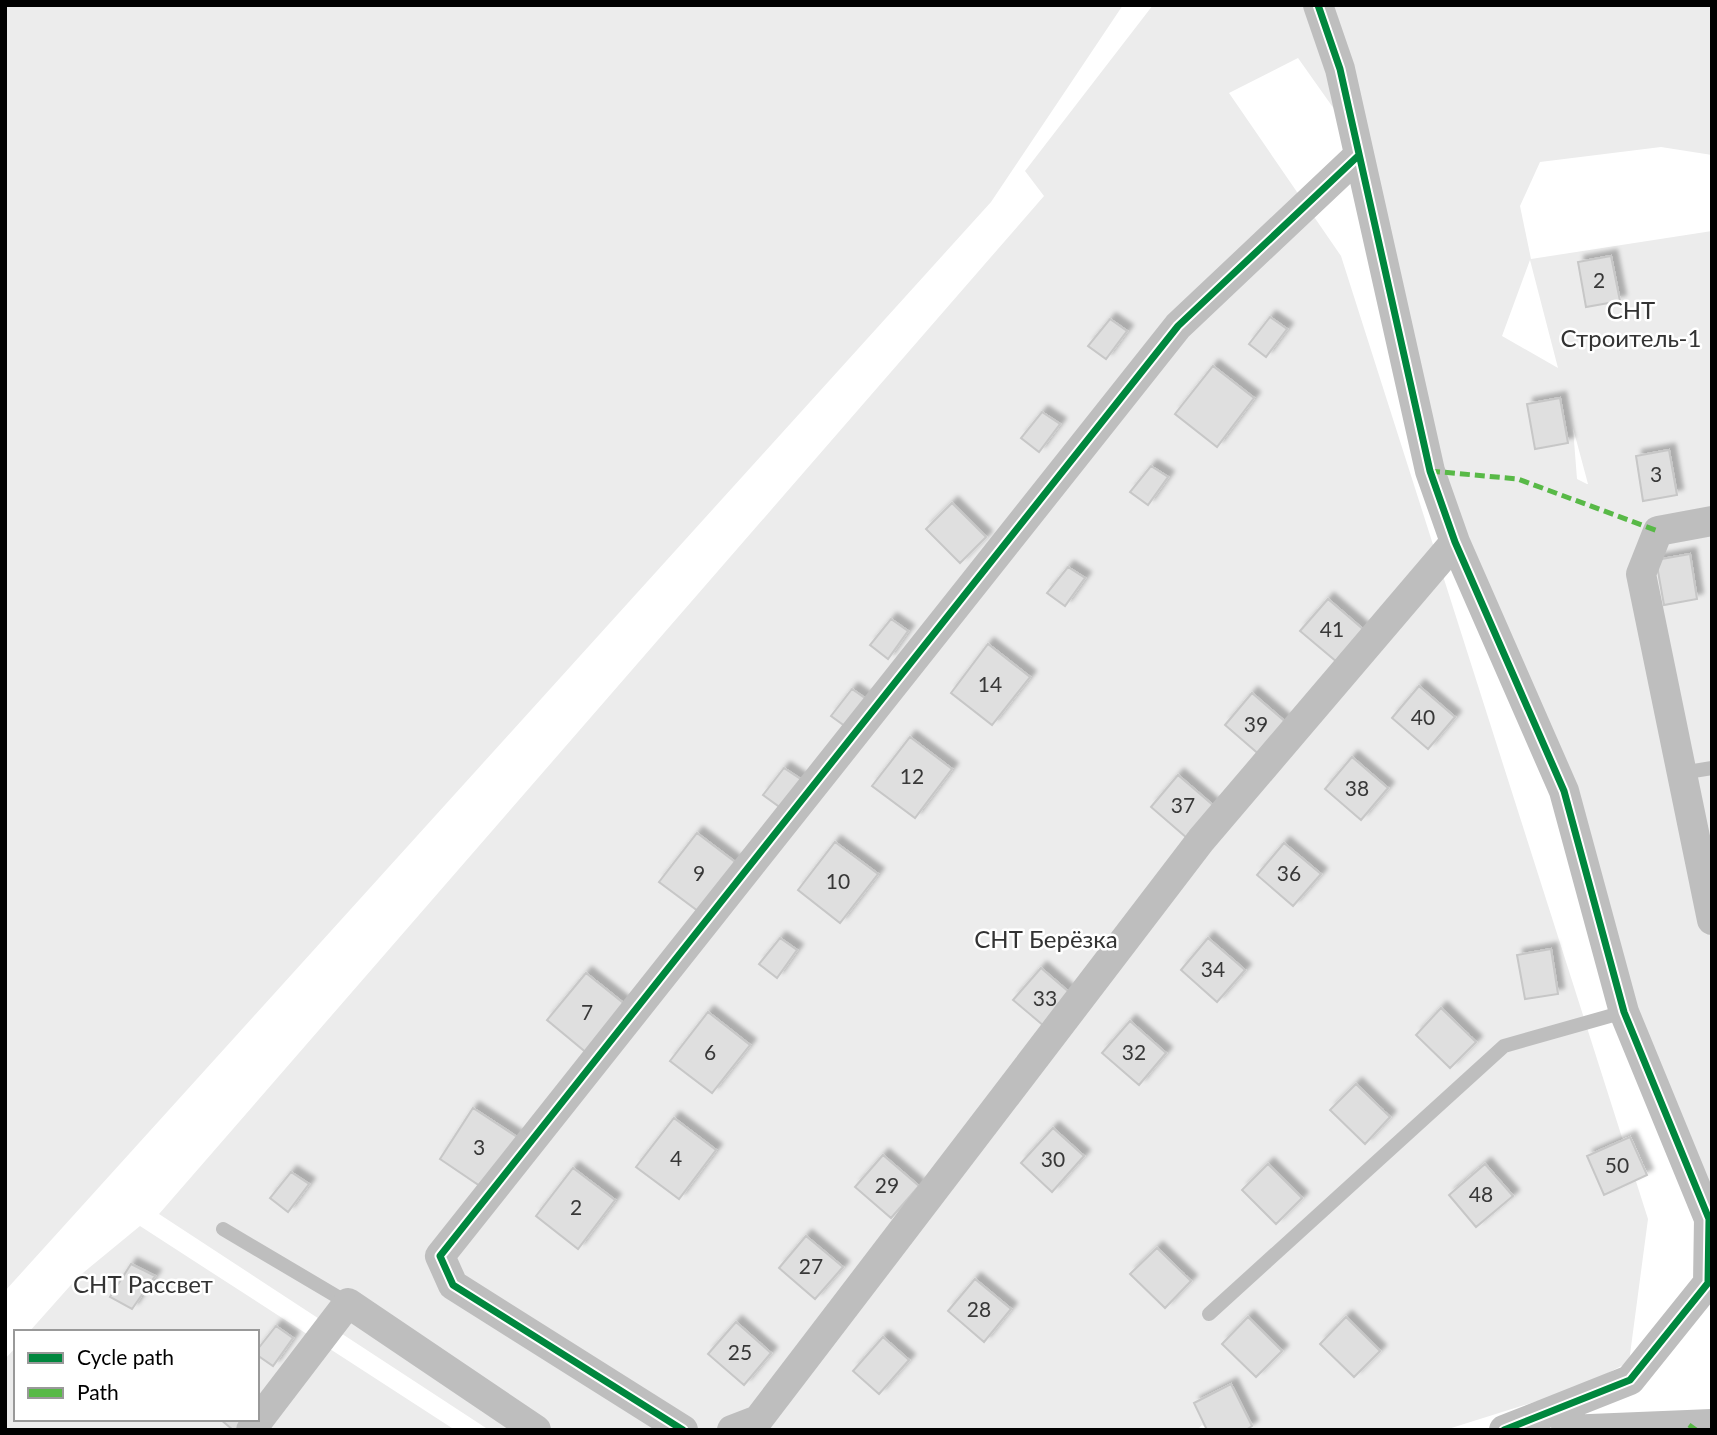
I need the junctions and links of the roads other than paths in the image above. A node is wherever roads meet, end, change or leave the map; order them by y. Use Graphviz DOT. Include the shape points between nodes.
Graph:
graph roads {
  1 [pos="1318,5"];
  2 [pos="1358,156"];
  3 [pos="1712,521"];
  4 [pos="1455,542"];
  5 [pos="1712,768"];
  6 [pos="1681,773"];
  7 [pos="1712,920"];
  8 [pos="1624,1012"];
  9 [pos="223,1229"];
  10 [pos="1710,1281"];
  11 [pos="348,1303"];
  12 [pos="1209,1314"];
  13 [pos="259,1420"];
  14 [pos="1712,1424"];
  15 [pos="536,1430"];
  16 [pos="683,1430"];
  17 [pos="732,1430"];
  18 [pos="1504,1430"];
  19 [pos="1566,1430"];
  1 -- 2 [label="street" via="1340,69"];
  2 -- 4 [label="street" via="1430,471"];
  2 -- 16 [label="street" via="1178,326 440,1256 453,1285"];
  3 -- 6 [label="street" via="1658,531 1641,574"];
  4 -- 8 [label="street" via="1564,791"];
  4 -- 17 [label="street" via="1201,840 758,1420"];
  5 -- 6 [label="lane"];
  6 -- 7 [label="street"];
  8 -- 10 [label="street" via="1709,1219"];
  8 -- 12 [label="lane" via="1504,1046"];
  9 -- 11 [label="lane"];
  10 -- 18 [label="street" via="1630,1380"];
  11 -- 13 [label="street"];
  11 -- 15 [label="street"];
  14 -- 19 [label="street"];
}
